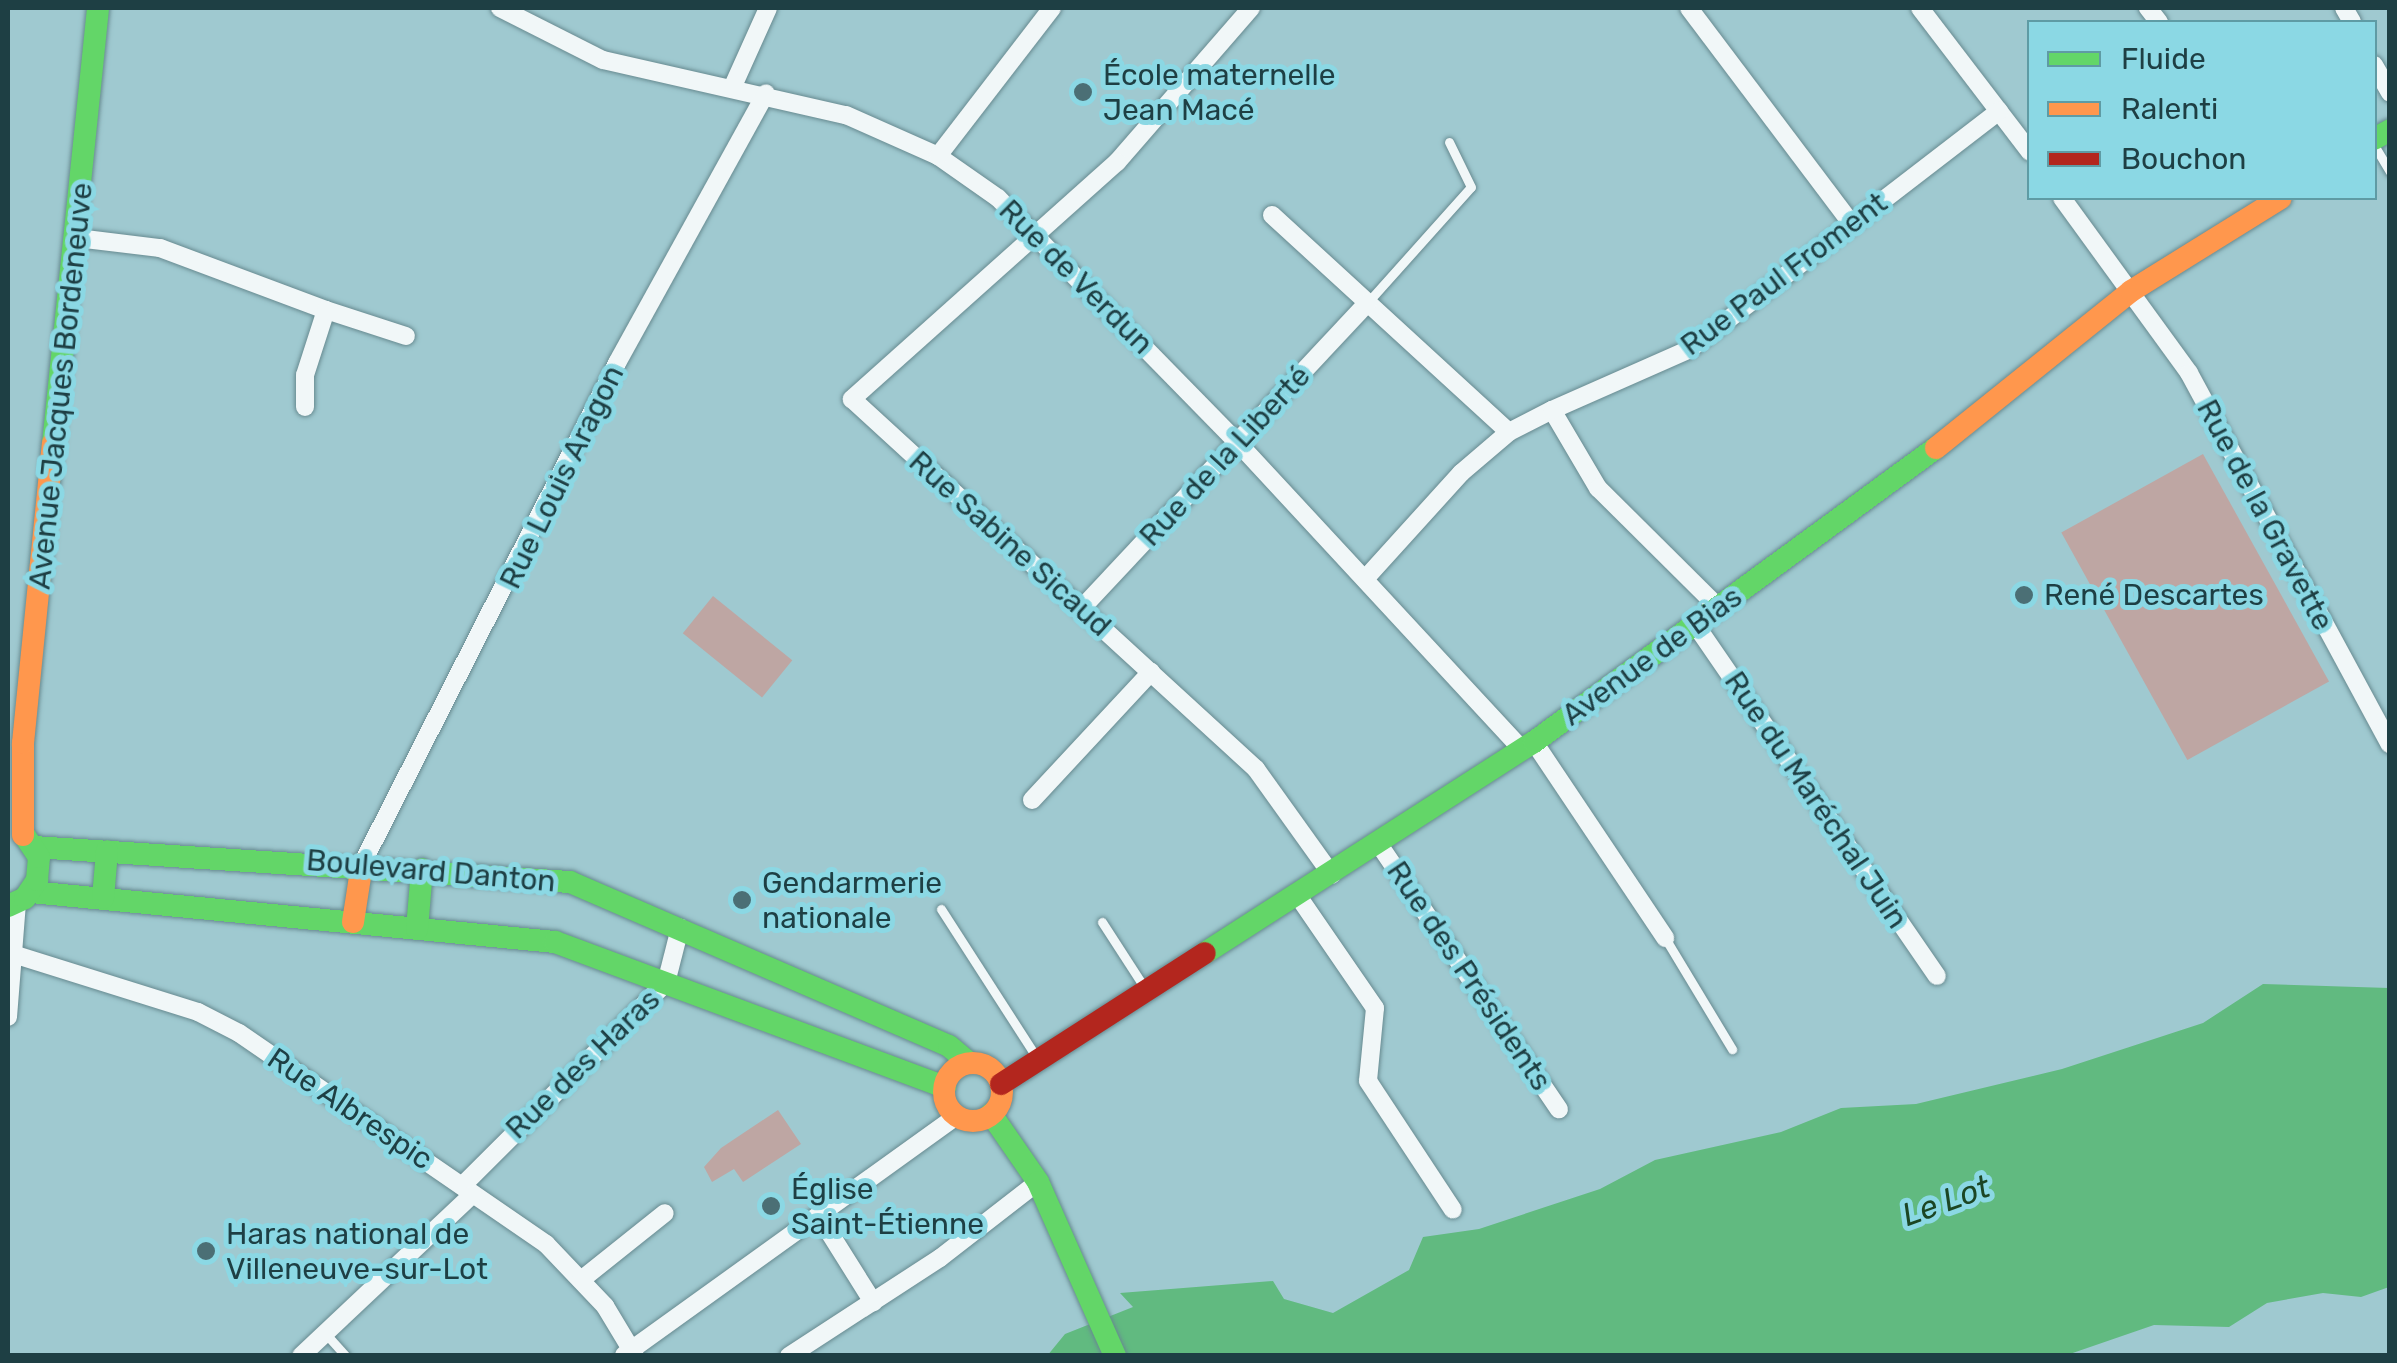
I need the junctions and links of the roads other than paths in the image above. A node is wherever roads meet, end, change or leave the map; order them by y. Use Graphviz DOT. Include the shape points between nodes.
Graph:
graph roads {
  1 [pos="98,8"];
  2 [pos="500,8"];
  3 [pos="768,8"];
  4 [pos="1052,8"];
  5 [pos="1251,8"];
  6 [pos="1689,8"];
  7 [pos="1920,8"];
  8 [pos="2377,70"];
  9 [pos="733,86"];
  10 [pos="766,93"];
  11 [pos="2390,93"];
  12 [pos="1999,111"];
  13 [pos="1448,142"];
  14 [pos="2027,148"];
  15 [pos="2377,148"];
  16 [pos="938,156"];
  17 [pos="2390,172"];
  18 [pos="2063,200"];
  19 [pos="2278,200"];
  20 [pos="1272,216"];
  21 [pos="1852,224"];
  22 [pos="1038,234"];
  23 [pos="77,238"];
  24 [pos="2130,291"];
  25 [pos="1368,302"];
  26 [pos="326,310"];
  27 [pos="406,336"];
  28 [pos="305,407"];
  29 [pos="1552,410"];
  30 [pos="1508,432"];
  31 [pos="1239,444"];
  32 [pos="1365,578"];
  33 [pos="1718,608"];
  34 [pos="1081,609"];
  35 [pos="1696,624"];
  36 [pos="1150,672"];
  37 [pos="2390,744"];
  38 [pos="1528,746"];
  39 [pos="17,747"];
  40 [pos="8,789"];
  41 [pos="1032,800"];
  42 [pos="22,837"];
  43 [pos="1378,843"];
  44 [pos="106,851"];
  45 [pos="362,864"];
  46 [pos="422,869"];
  47 [pos="1332,875"];
  48 [pos="1298,896"];
  49 [pos="102,898"];
  50 [pos="19,900"];
  51 [pos="941,909"];
  52 [pos="353,922"];
  53 [pos="1102,922"];
  54 [pos="418,928"];
  55 [pos="680,928"];
  56 [pos="1665,938"];
  57 [pos="13,954"];
  58 [pos="1937,976"];
  59 [pos="666,982"];
  60 [pos="1148,994"];
  61 [pos="8,1017"];
  62 [pos="1732,1049"];
  63 [pos="1040,1062"];
  64 [pos="969,1063"];
  65 [pos="1001,1084"];
  66 [pos="945,1087"];
  67 [pos="1559,1109"];
  68 [pos="991,1114"];
  69 [pos="957,1116"];
  70 [pos="1038,1182"];
  71 [pos="467,1190"];
  72 [pos="1453,1210"];
  73 [pos="665,1214"];
  74 [pos="820,1216"];
  75 [pos="580,1280"];
  76 [pos="873,1302"];
  77 [pos="326,1334"];
  78 [pos="629,1354"];
  79 [pos="301,1356"];
  80 [pos="346,1356"];
  81 [pos="788,1356"];
  82 [pos="1115,1356"];
  1 -- 23 [label="main road, Avenue Jacques Bordeneuve"];
  2 -- 9 [label="street, Rue de Verdun" via="603,60"];
  3 -- 9 [label="street"];
  4 -- 16 [label="street"];
  5 -- 22 [label="street" via="1117,162"];
  6 -- 21 [label="street"];
  7 -- 12 [label="street"];
  8 -- 11 [label="street"];
  9 -- 10 [label="street, Rue de Verdun"];
  10 -- 16 [label="street, Rue de Verdun" via="846,115"];
  10 -- 45 [label="street, Rue Louis Aragon" via="617,363"];
  12 -- 14 [label="street"];
  12 -- 21 [label="street, Rue Paul Froment"];
  13 -- 25 [label="lane" via="1471,188"];
  15 -- 17 [label="lane"];
  16 -- 22 [label="street, Rue de Verdun"];
  18 -- 24 [label="street, Rue de la Gravette"];
  19 -- 24 [label="main road, Avenue de Bias"];
  20 -- 25 [label="street"];
  21 -- 29 [label="street, Rue Paul Froment" via="1690,349"];
  22 -- 31 [label="street, Rue de Verdun"];
  22 -- 34 [label="street, Rue Sabine Sicaud" via="852,399"];
  23 -- 26 [label="street" via="160,248"];
  23 -- 39 [label="main road, Avenue Jacques Bordeneuve"];
  24 -- 33 [label="main road, Avenue de Bias" via="1994,406"];
  24 -- 37 [label="street, Rue de la Gravette" via="2188,373"];
  25 -- 30 [label="street"];
  25 -- 31 [label="street, Rue de la Liberté"];
  26 -- 27 [label="street"];
  26 -- 28 [label="street" via="304,375"];
  29 -- 30 [label="street, Rue Paul Froment"];
  29 -- 33 [label="street" via="1598,488"];
  30 -- 32 [label="street"];
  31 -- 32 [label="street, Rue de Verdun"];
  31 -- 34 [label="street, Rue de la Liberté"];
  32 -- 38 [label="street, Rue de Verdun"];
  33 -- 35 [label="main road, Avenue de Bias"];
  34 -- 36 [label="street, Rue Sabine Sicaud"];
  35 -- 38 [label="main road, Avenue de Bias"];
  35 -- 58 [label="street, Rue du Maréchal Juin"];
  36 -- 41 [label="street"];
  36 -- 47 [label="street, Rue Sabine Sicaud" via="1256,769"];
  38 -- 43 [label="main road, Avenue de Bias"];
  38 -- 56 [label="street, Rue de Verdun"];
  39 -- 40 [label="main road"];
  39 -- 42 [label="main road, Avenue Jacques Bordeneuve"];
  42 -- 44 [label="main road, Boulevard Danton"];
  42 -- 50 [label="main road, Avenue Jacques Bordeneuve" via="40,868"];
  43 -- 47 [label="main road, Avenue de Bias"];
  43 -- 67 [label="street, Rue des Présidents"];
  44 -- 45 [label="main road, Boulevard Danton"];
  44 -- 49 [label="main road"];
  45 -- 46 [label="main road, Boulevard Danton"];
  45 -- 52 [label="main road"];
  46 -- 54 [label="main road"];
  46 -- 55 [label="main road, Boulevard Danton" via="570,882"];
  47 -- 48 [label="main road, Avenue de Bias"];
  48 -- 60 [label="main road, Avenue de Bias"];
  48 -- 72 [label="street" via="1375,1008 1368,1081"];
  49 -- 50 [label="main road, Boulevard Danton"];
  49 -- 52 [label="main road, Boulevard Danton"];
  50 -- 57 [label="street"];
  51 -- 63 [label="lane"];
  52 -- 54 [label="main road, Boulevard Danton"];
  53 -- 60 [label="lane"];
  54 -- 59 [label="main road, Boulevard Danton" via="555,942"];
  55 -- 59 [label="street, Rue des Haras"];
  55 -- 64 [label="main road, Boulevard Danton" via="948,1046"];
  56 -- 62 [label="lane"];
  57 -- 61 [label="street"];
  57 -- 71 [label="street, Rue Albrespic" via="212,1019"];
  59 -- 66 [label="main road, Boulevard Danton"];
  59 -- 71 [label="street, Rue des Haras"];
  60 -- 63 [label="main road, Avenue de Bias"];
  63 -- 65 [label="main road, Avenue de Bias"];
  64 -- 65 [label="main road" via="993,1070"];
  64 -- 66 [label="main road" via="953,1071"];
  65 -- 68 [label="main road"];
  66 -- 69 [label="main road"];
  68 -- 69 [label="main road"];
  68 -- 70 [label="main road"];
  69 -- 74 [label="street"];
  70 -- 76 [label="street"];
  70 -- 82 [label="main road"];
  71 -- 75 [label="street, Rue Albrespic" via="546,1244"];
  71 -- 77 [label="street, Rue des Haras"];
  73 -- 75 [label="street"];
  74 -- 76 [label="street"];
  74 -- 78 [label="street"];
  75 -- 78 [label="street, Rue Albrespic"];
  76 -- 81 [label="street"];
  77 -- 79 [label="street, Rue des Haras"];
  77 -- 80 [label="lane"];
}
